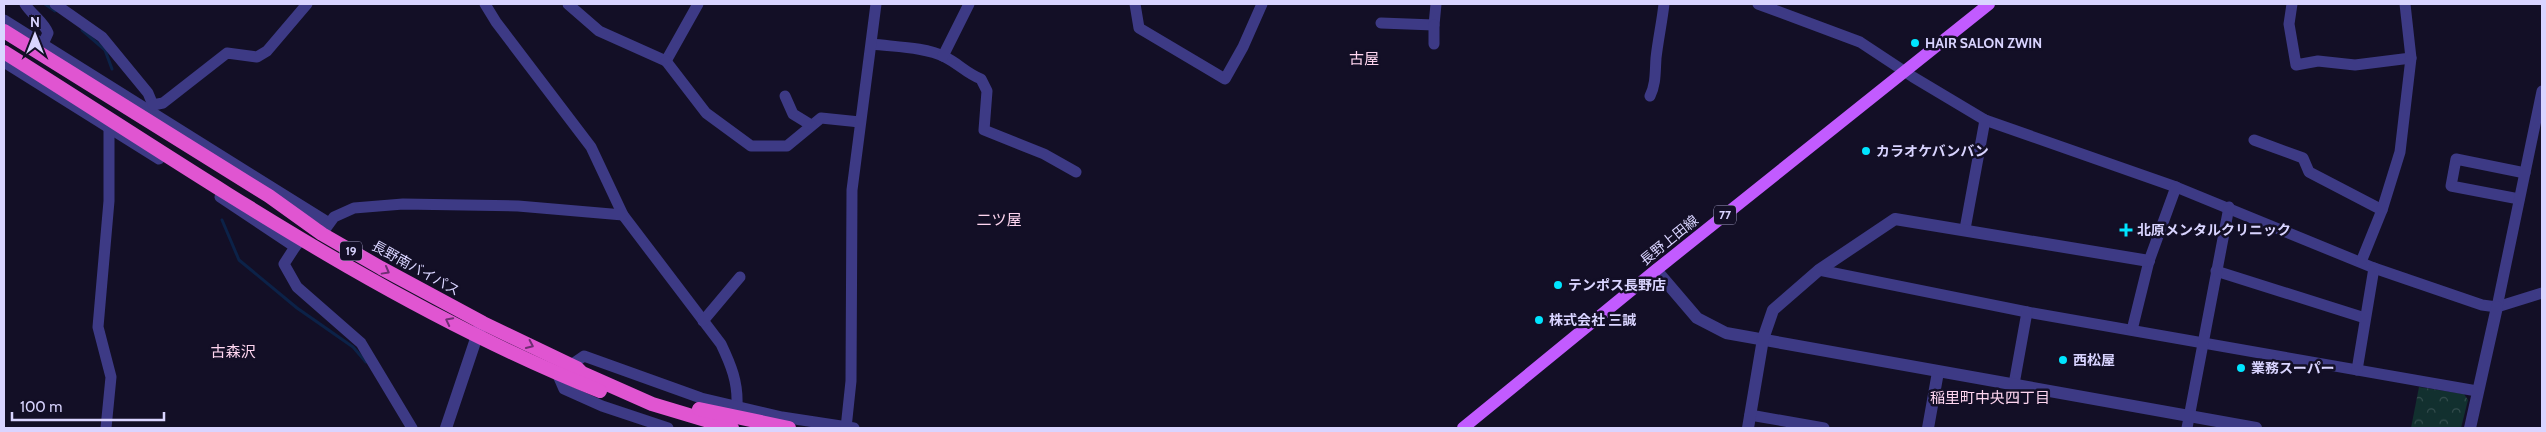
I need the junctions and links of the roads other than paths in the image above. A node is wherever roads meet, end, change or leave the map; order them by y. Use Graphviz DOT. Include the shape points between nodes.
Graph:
graph roads {
  1 [pos="25,4"];
  2 [pos="54,4"];
  3 [pos="307,4"];
  4 [pos="485,4"];
  5 [pos="568,4"];
  6 [pos="698,4"];
  7 [pos="876,4"];
  8 [pos="969,4"];
  9 [pos="1135,4"];
  10 [pos="1262,4"];
  11 [pos="1436,4"];
  12 [pos="1664,4"];
  13 [pos="1758,4"];
  14 [pos="1989,4"];
  15 [pos="2292,4"];
  16 [pos="2405,4"];
  17 [pos="4,20"];
  18 [pos="1382,23"];
  19 [pos="1434,25"];
  20 [pos="4,30"];
  21 [pos="43,44"];
  22 [pos="872,44"];
  23 [pos="1434,44"];
  24 [pos="4,52"];
  25 [pos="943,56"];
  26 [pos="2411,58"];
  27 [pos="666,61"];
  28 [pos="4,62"];
  29 [pos="1905,72"];
  30 [pos="2542,90"];
  31 [pos="785,96"];
  32 [pos="1650,96"];
  33 [pos="152,108"];
  34 [pos="1986,120"];
  35 [pos="860,122"];
  36 [pos="812,125"];
  37 [pos="109,128"];
  38 [pos="2254,140"];
  39 [pos="1076,172"];
  40 [pos="2525,173"];
  41 [pos="2176,186"];
  42 [pos="2519,200"];
  43 [pos="2229,207"];
  44 [pos="2382,210"];
  45 [pos="623,215"];
  46 [pos="326,229"];
  47 [pos="1965,229"];
  48 [pos="299,243"];
  49 [pos="2149,261"];
  50 [pos="2361,262"];
  51 [pos="2374,268"];
  52 [pos="1656,270"];
  53 [pos="1819,270"];
  54 [pos="2216,271"];
  55 [pos="740,277"];
  56 [pos="2542,293"];
  57 [pos="2497,308"];
  58 [pos="2027,312"];
  59 [pos="2365,318"];
  60 [pos="704,321"];
  61 [pos="479,329"];
  62 [pos="2132,330"];
  63 [pos="1762,339"];
  64 [pos="2202,343"];
  65 [pos="574,366"];
  66 [pos="2357,370"];
  67 [pos="1938,372"];
  68 [pos="557,373"];
  69 [pos="2014,384"];
  70 [pos="2477,391"];
  71 [pos="736,405"];
  72 [pos="1750,415"];
  73 [pos="2188,422"];
  74 [pos="723,424"];
  75 [pos="106,428"];
  76 [pos="412,428"];
  77 [pos="446,428"];
  78 [pos="668,428"];
  79 [pos="789,428"];
  80 [pos="849,428"];
  81 [pos="1463,428"];
  82 [pos="1748,428"];
  83 [pos="1824,428"];
  84 [pos="1928,428"];
  85 [pos="2256,428"];
  86 [pos="2470,428"];
  1 -- 21 [label="street" via="46,27 48,33"];
  2 -- 33 [label="street" via="102,37 148,93"];
  3 -- 33 [label="street" via="268,51 257,58 228,53"];
  4 -- 45 [label="street" via="591,147"];
  5 -- 27 [label="street" via="599,31"];
  6 -- 27 [label="street"];
  7 -- 22 [label="street"];
  8 -- 25 [label="street"];
  9 -- 10 [label="street" via="1139,28 1225,78"];
  11 -- 19 [label="street"];
  12 -- 32 [label="street" via="1655,86"];
  13 -- 29 [label="street" via="1860,42"];
  14 -- 29 [label="main road, 長野上田線 / 77"];
  15 -- 26 [label="street" via="2289,24 2296,65 2318,61 2355,65"];
  16 -- 26 [label="street"];
  17 -- 21 [label="street"];
  18 -- 19 [label="street"];
  19 -- 23 [label="street"];
  20 -- 46 [label="highway, 長野南バイパス / 19"];
  21 -- 33 [label="street"];
  22 -- 25 [label="street"];
  22 -- 35 [label="street"];
  24 -- 48 [label="highway, 長野南バイパス / 19"];
  25 -- 39 [label="street" via="966,73 981,79 986,91 984,130 1044,154"];
  26 -- 44 [label="street" via="2400,152"];
  27 -- 36 [label="street" via="706,113 751,146 787,146"];
  28 -- 37 [label="street"];
  29 -- 34 [label="street"];
  29 -- 52 [label="main road, 長野上田線 / 77"];
  30 -- 40 [label="street"];
  31 -- 36 [label="street" via="793,114"];
  33 -- 46 [label="street"];
  34 -- 41 [label="street"];
  34 -- 47 [label="street"];
  35 -- 36 [label="street" via="821,118"];
  35 -- 80 [label="street" via="852,190"];
  37 -- 48 [label="street"];
  37 -- 75 [label="street" via="109,201 98,327 111,378"];
  38 -- 44 [label="street" via="2303,158 2309,172"];
  40 -- 42 [label="street"];
  40 -- 42 [label="street" via="2456,159 2451,186"];
  41 -- 43 [label="street"];
  41 -- 49 [label="street"];
  42 -- 57 [label="street"];
  43 -- 50 [label="street"];
  43 -- 54 [label="street"];
  44 -- 50 [label="street"];
  45 -- 46 [label="street" via="518,206 403,204 354,208 334,217"];
  45 -- 60 [label="street"];
  46 -- 61 [label="highway, 長野南バイパス / 19, one-way"];
  47 -- 49 [label="street"];
  47 -- 53 [label="street" via="1895,219"];
  61 -- 48 [label="highway, 長野南バイパス / 19, one-way" via="396,294"];
  48 -- 76 [label="street" via="284,264 297,287 361,343"];
  49 -- 62 [label="street"];
  50 -- 51 [label="street"];
  51 -- 57 [label="street"];
  51 -- 59 [label="street"];
  52 -- 63 [label="street" via="1697,318 1726,333"];
  52 -- 81 [label="main road, 長野上田線 / 77"];
  53 -- 58 [label="street"];
  53 -- 63 [label="street" via="1773,310"];
  54 -- 59 [label="street"];
  54 -- 64 [label="street"];
  55 -- 60 [label="street"];
  56 -- 57 [label="street"];
  57 -- 70 [label="street"];
  58 -- 62 [label="street"];
  58 -- 69 [label="street"];
  59 -- 66 [label="street"];
  60 -- 71 [label="street" via="731,365 738,390"];
  61 -- 65 [label="highway, 長野南バイパス / 19, one-way"];
  61 -- 68 [label="highway, 長野南バイパス / 19"];
  61 -- 77 [label="street"];
  62 -- 64 [label="street"];
  63 -- 67 [label="street"];
  63 -- 72 [label="street"];
  64 -- 66 [label="street"];
  64 -- 73 [label="street"];
  65 -- 71 [label="street" via="584,356 685,392"];
  65 -- 74 [label="highway, 長野南バイパス / 19" via="635,398"];
  66 -- 70 [label="street"];
  67 -- 69 [label="street"];
  67 -- 84 [label="street"];
  68 -- 74 [label="highway, 長野南バイパス / 19" via="636,405"];
  68 -- 78 [label="street" via="564,390"];
  69 -- 73 [label="street"];
  70 -- 86 [label="street"];
  71 -- 80 [label="street" via="782,417"];
  72 -- 82 [label="street"];
  72 -- 83 [label="street"];
  73 -- 85 [label="street"];
  74 -- 79 [label="highway, 19"];
}
